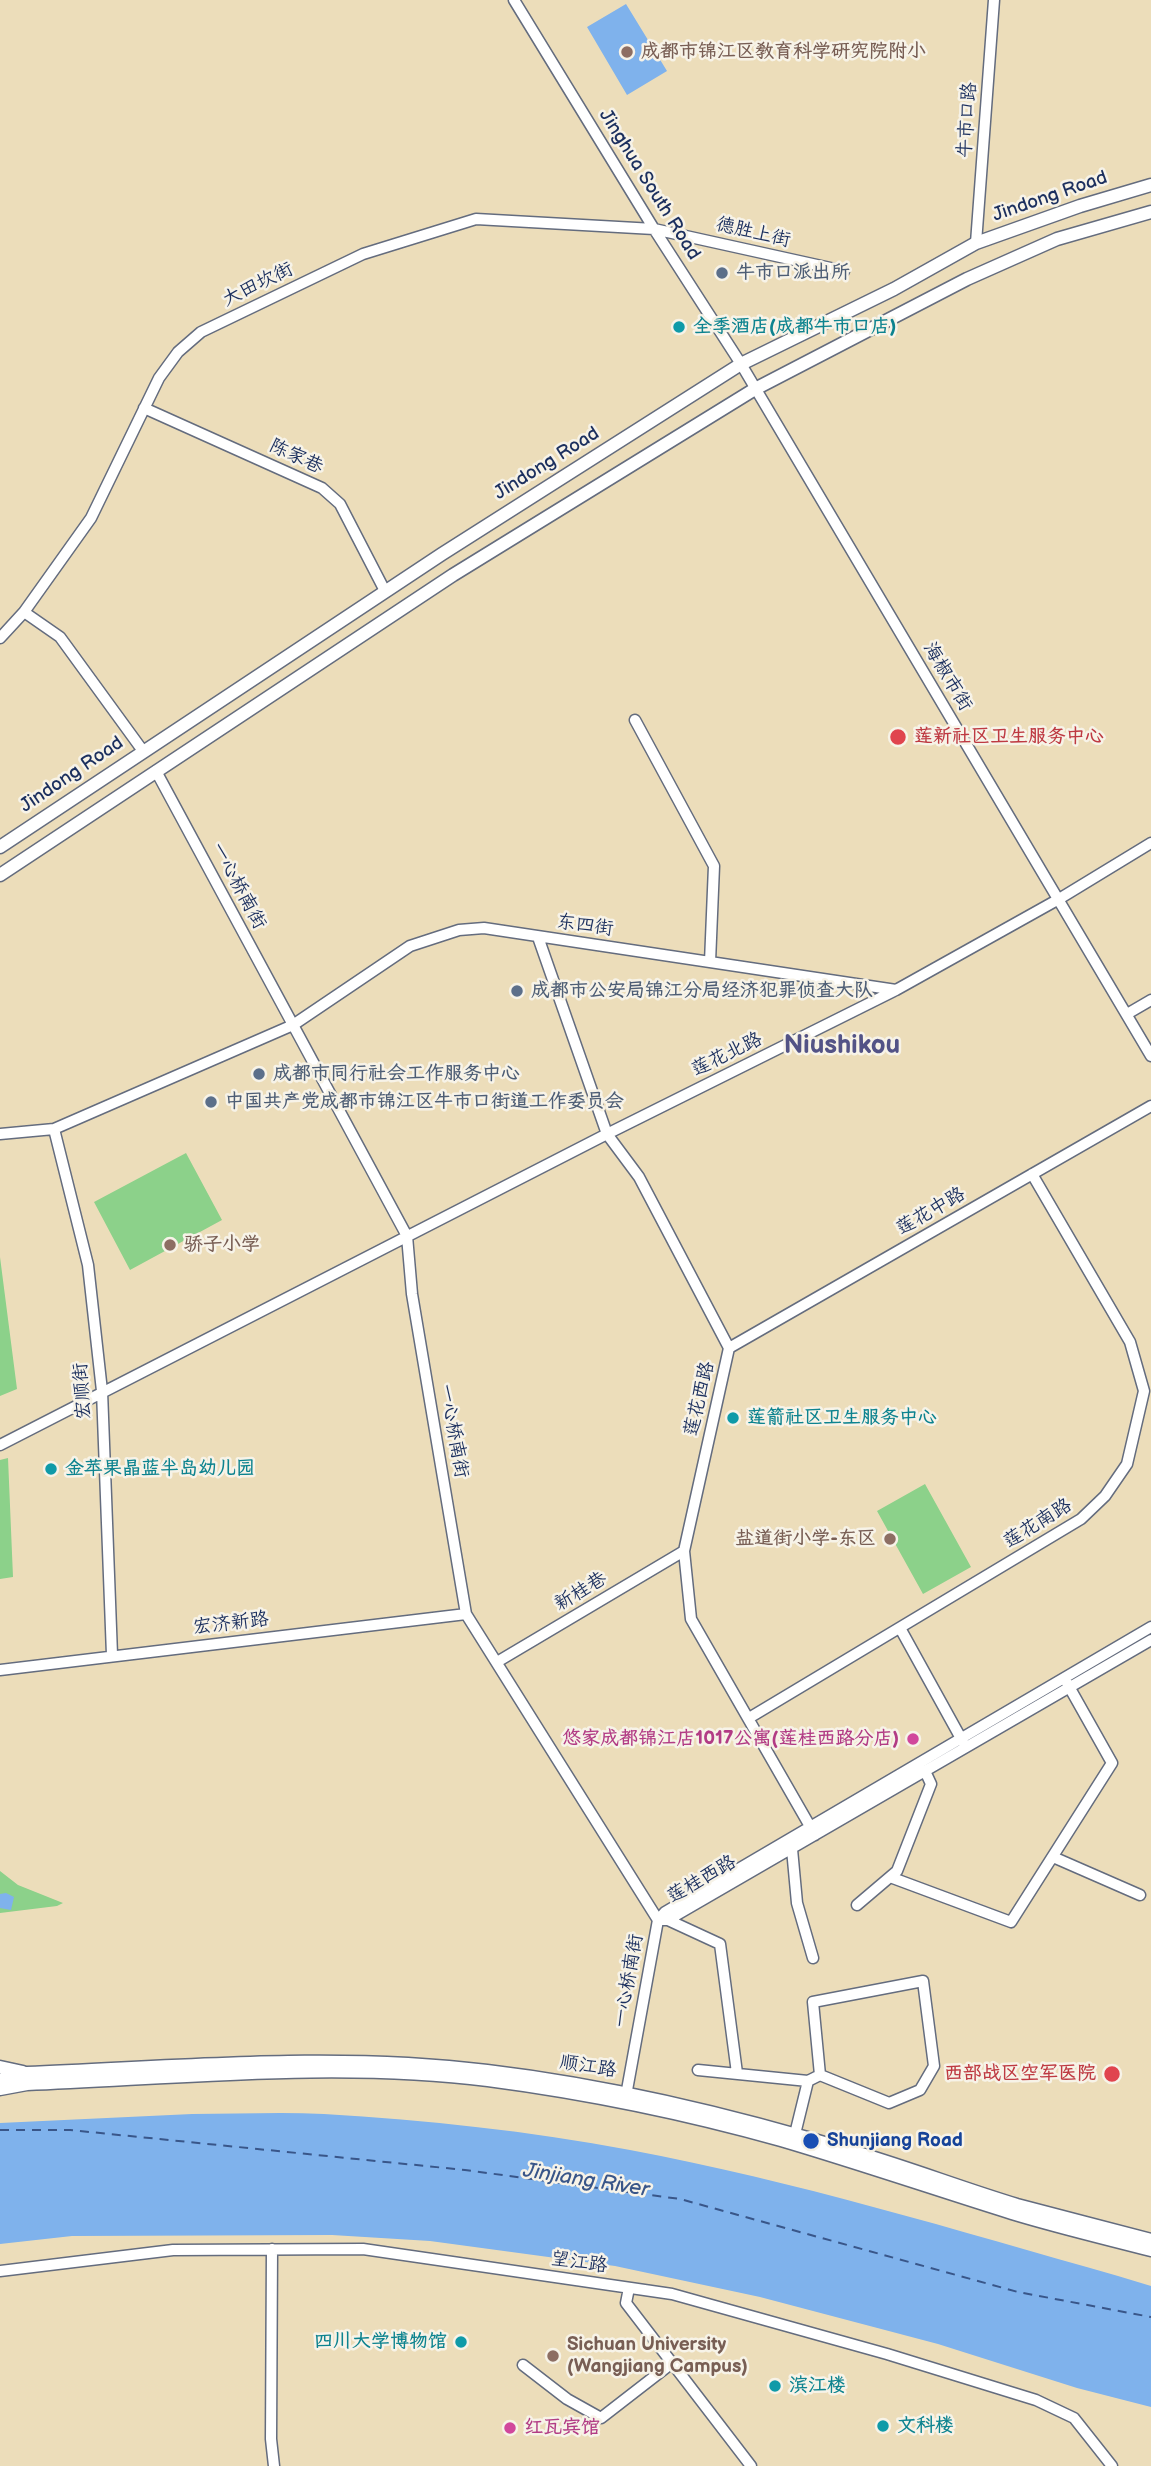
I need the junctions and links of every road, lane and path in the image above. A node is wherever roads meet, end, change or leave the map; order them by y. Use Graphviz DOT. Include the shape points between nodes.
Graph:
graph roads {
  1 [pos="514,0"];
  2 [pos="994,0"];
  3 [pos="1151,185"];
  4 [pos="1151,212"];
  5 [pos="654,229"];
  6 [pos="976,243"];
  7 [pos="844,271"];
  8 [pos="741,364"];
  9 [pos="755,389"];
  10 [pos="144,408"];
  11 [pos="385,591"];
  12 [pos="24,612"];
  13 [pos="0,638"];
  14 [pos="635,720"];
  15 [pos="143,751"];
  16 [pos="156,771"];
  17 [pos="1151,843"];
  18 [pos="3,844"];
  19 [pos="22,860"];
  20 [pos="0,875"];
  21 [pos="1059,899"];
  22 [pos="538,937"];
  23 [pos="710,962"];
  24 [pos="896,990"];
  25 [pos="1151,1000"];
  26 [pos="1127,1014"];
  27 [pos="293,1025"];
  28 [pos="1151,1056"];
  29 [pos="1151,1106"];
  30 [pos="54,1129"];
  31 [pos="0,1134"];
  32 [pos="607,1134"];
  33 [pos="1032,1174"];
  34 [pos="407,1236"];
  35 [pos="729,1348"];
  36 [pos="102,1391"];
  37 [pos="0,1445"];
  38 [pos="684,1551"];
  39 [pos="466,1614"];
  40 [pos="1151,1627"];
  41 [pos="900,1628"];
  42 [pos="1151,1640"];
  43 [pos="112,1655"];
  44 [pos="497,1662"];
  45 [pos="0,1670"];
  46 [pos="1067,1682"];
  47 [pos="749,1718"];
  48 [pos="963,1742"];
  49 [pos="925,1772"];
  50 [pos="813,1830"];
  51 [pos="792,1849"];
  52 [pos="1053,1857"];
  53 [pos="890,1877"];
  54 [pos="1140,1895"];
  55 [pos="857,1905"];
  56 [pos="663,1920"];
  57 [pos="813,1958"];
  58 [pos="0,2067"];
  59 [pos="698,2070"];
  60 [pos="27,2073"];
  61 [pos="737,2073"];
  62 [pos="820,2074"];
  63 [pos="808,2081"];
  64 [pos="3,2085"];
  65 [pos="626,2098"];
  66 [pos="795,2134"];
  67 [pos="1151,2240"];
  68 [pos="272,2249"];
  69 [pos="1151,2250"];
  70 [pos="0,2271"];
  71 [pos="629,2288"];
  72 [pos="672,2363"];
  73 [pos="523,2365"];
  74 [pos="274,2466"];
  75 [pos="751,2466"];
  76 [pos="1112,2466"];
  1 -- 5 [label="street, Jinghua South Road"];
  2 -- 6 [label="street, 牛市口路"];
  3 -- 6 [label="main road, Jindong Road"];
  4 -- 9 [label="main road" via="1057,239 989,269"];
  5 -- 7 [label="street, 德胜上街"];
  5 -- 8 [label="street, Jinghua South Road"];
  5 -- 10 [label="street, 大田坎街" via="477,219 363,254 201,332 159,377"];
  6 -- 8 [label="main road, Jindong Road"];
  8 -- 9 [label="street, Jinghua South Road"];
  8 -- 11 [label="main road, Jindong Road"];
  9 -- 16 [label="main road" via="453,575"];
  9 -- 21 [label="street, 海椒市街"];
  10 -- 11 [label="street, 陈家巷" via="322,488 340,504"];
  10 -- 12 [label="street, 大田坎街" via="91,518"];
  11 -- 15 [label="main road, Jindong Road"];
  12 -- 13 [label="street, 大田坎街"];
  12 -- 15 [label="street" via="60,637"];
  14 -- 23 [label="street" via="714,866"];
  15 -- 18 [label="main road, Jindong Road"];
  16 -- 19 [label="main road"];
  16 -- 27 [label="street, 一心桥南街"];
  17 -- 21 [label="street, 莲花北路"];
  18 -- 19 [label="main road"];
  19 -- 20 [label="main road"];
  21 -- 24 [label="street, 莲花北路"];
  21 -- 26 [label="street, 海椒市街"];
  22 -- 23 [label="street, 东四街"];
  22 -- 27 [label="street, 东四街" via="484,928 433,937 410,946"];
  22 -- 32 [label="street, 莲花西路"];
  23 -- 24 [label="street, 东四街"];
  24 -- 32 [label="street, 莲花北路"];
  25 -- 26 [label="street"];
  26 -- 28 [label="street, 海椒市街"];
  27 -- 30 [label="street, 东四街"];
  27 -- 34 [label="street, 一心桥南街"];
  29 -- 33 [label="street, 莲花中路"];
  30 -- 31 [label="street, 东四街"];
  30 -- 36 [label="street, 宏顺街" via="88,1265"];
  32 -- 34 [label="street, 莲花北路"];
  32 -- 35 [label="street, 莲花西路" via="639,1177"];
  33 -- 35 [label="street, 莲花中路"];
  33 -- 41 [label="street, 莲花南路" via="1130,1342 1144,1391 1127,1464 1081,1520"];
  34 -- 36 [label="street"];
  34 -- 39 [label="street, 一心桥南街" via="411,1294"];
  35 -- 38 [label="street, 莲花西路"];
  36 -- 37 [label="street"];
  36 -- 43 [label="street, 宏顺街"];
  38 -- 44 [label="street, 新桂巷"];
  38 -- 47 [label="street, 莲花西路" via="691,1619"];
  39 -- 43 [label="street, 宏济新路"];
  39 -- 44 [label="street, 一心桥南街"];
  40 -- 46 [label="street, 莲桂西路"];
  41 -- 47 [label="street, 莲花南路"];
  41 -- 48 [label="street"];
  42 -- 46 [label="street, 莲桂西路"];
  43 -- 45 [label="street, 宏济新路"];
  44 -- 56 [label="street, 一心桥南街"];
  46 -- 48 [label="street, 莲桂西路"];
  46 -- 52 [label="street" via="1112,1763"];
  47 -- 50 [label="street, 莲花西路"];
  48 -- 49 [label="street, 莲桂西路"];
  48 -- 50 [label="street, 莲桂西路"];
  49 -- 50 [label="street, 莲桂西路"];
  49 -- 53 [label="street" via="931,1784 897,1871"];
  50 -- 51 [label="street, 莲桂西路"];
  50 -- 56 [label="street, 莲桂西路" via="665,1912"];
  51 -- 56 [label="street, 莲桂西路"];
  51 -- 57 [label="street" via="797,1903"];
  52 -- 53 [label="street" via="1011,1922"];
  52 -- 54 [label="street"];
  53 -- 55 [label="street"];
  56 -- 61 [label="street" via="720,1944"];
  56 -- 65 [label="street, 一心桥南街"];
  58 -- 60 [label="main road"];
  59 -- 61 [label="street"];
  60 -- 64 [label="main road, 顺江路"];
  60 -- 65 [label="main road, 顺江路" via="394,2063 488,2071"];
  61 -- 63 [label="street"];
  62 -- 62 [label="street" via="813,2003 923,1981 934,2066 920,2090 889,2103"];
  62 -- 63 [label="street"];
  63 -- 66 [label="street"];
  64 -- 65 [label="main road, 顺江路" via="383,2073 487,2080"];
  65 -- 66 [label="main road, 顺江路"];
  65 -- 69 [label="main road, 顺江路" via="1014,2214"];
  66 -- 67 [label="main road, 顺江路" via="1017,2204"];
  68 -- 70 [label="street, 望江路" via="173,2250"];
  68 -- 71 [label="street, 望江路" via="363,2249"];
  68 -- 74 [label="street"];
  71 -- 72 [label="street" via="626,2303"];
  71 -- 76 [label="street, 望江路" via="686,2298 1036,2400 1074,2418"];
  72 -- 73 [label="street" via="601,2418"];
  72 -- 75 [label="street"];
}
